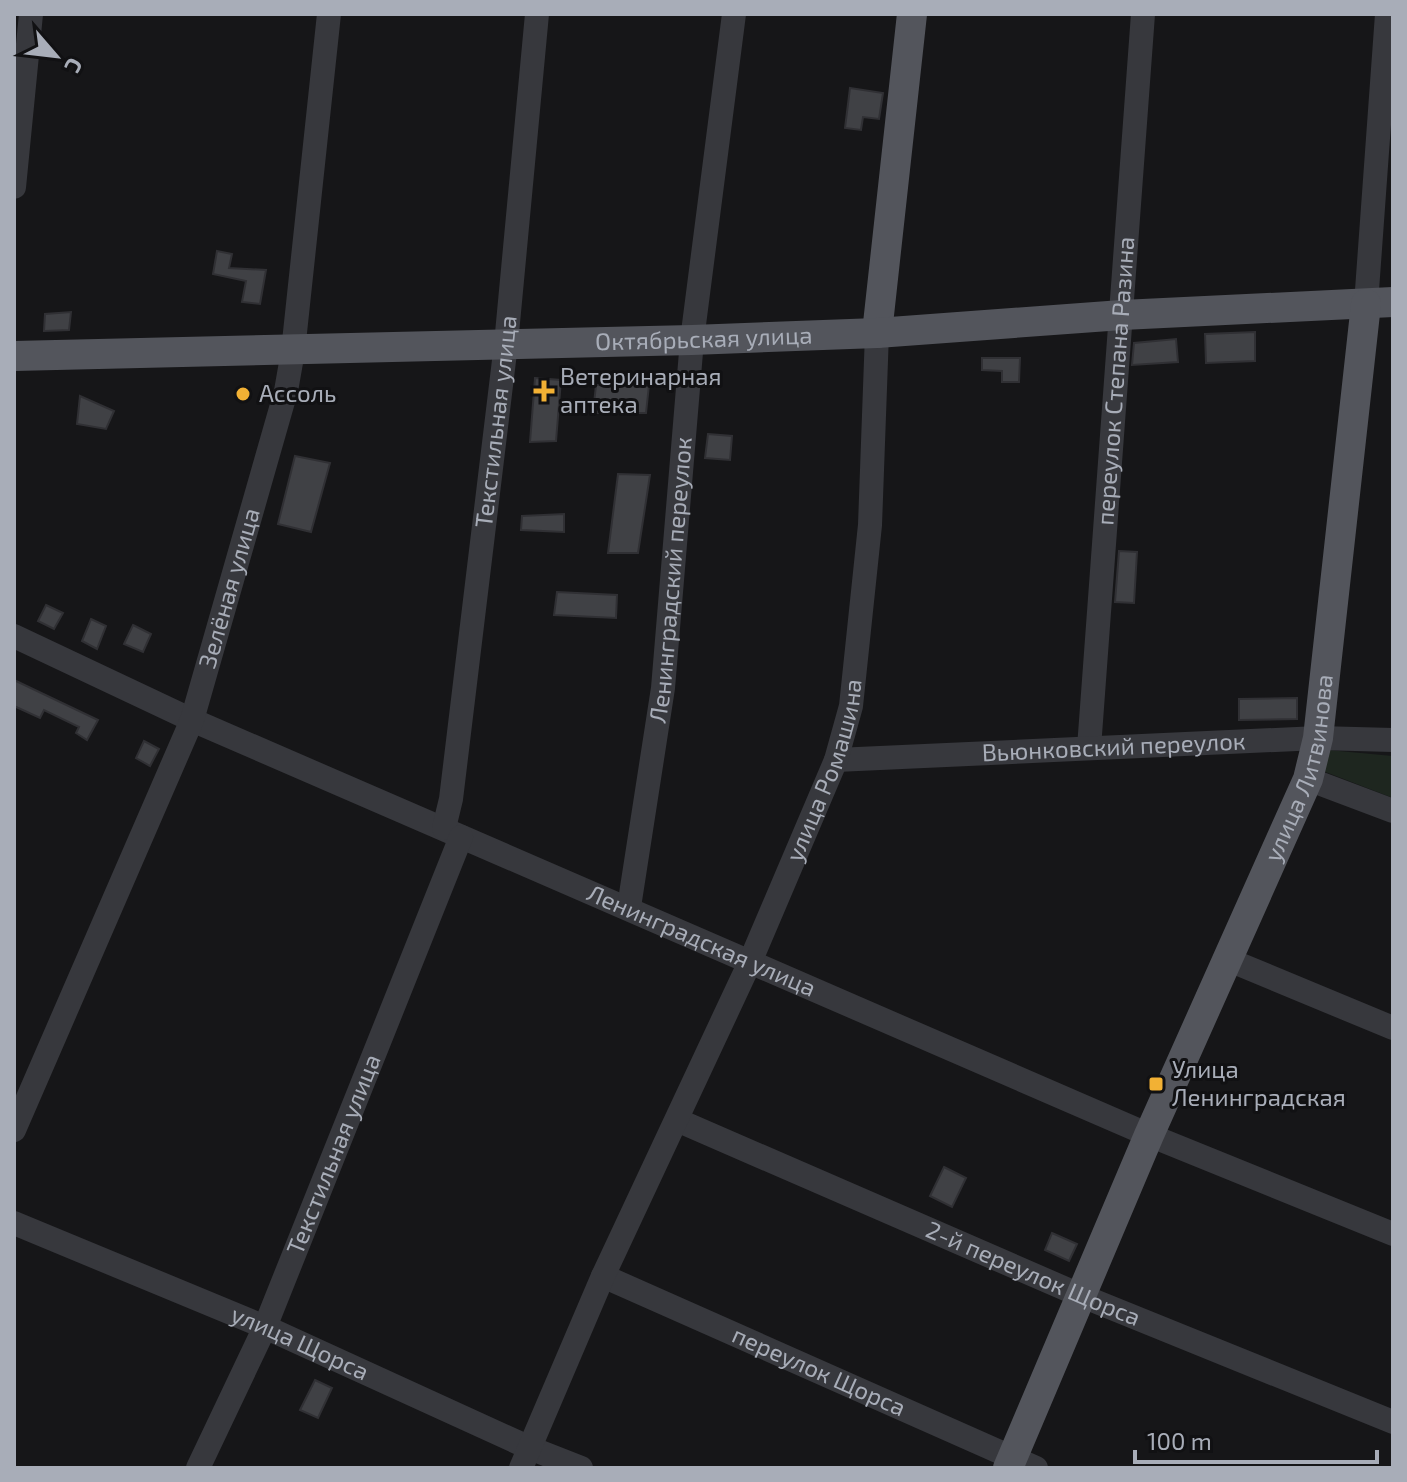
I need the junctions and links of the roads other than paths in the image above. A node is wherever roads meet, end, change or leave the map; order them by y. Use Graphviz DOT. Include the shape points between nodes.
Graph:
graph roads {
  1 [pos="31,14"];
  2 [pos="329,14"];
  3 [pos="537,14"];
  4 [pos="734,14"];
  5 [pos="912,14"];
  6 [pos="1143,14"];
  7 [pos="1387,14"];
  8 [pos="14,187"];
  9 [pos="1380,303"];
  10 [pos="1122,315"];
  11 [pos="877,333"];
  12 [pos="692,340"];
  13 [pos="506,344"];
  14 [pos="293,351"];
  15 [pos="14,356"];
  16 [pos="14,636"];
  17 [pos="192,720"];
  18 [pos="1318,738"];
  19 [pos="1393,740"];
  20 [pos="1089,748"];
  21 [pos="836,760"];
  22 [pos="1308,779"];
  23 [pos="1393,811"];
  24 [pos="453,832"];
  25 [pos="629,907"];
  26 [pos="1229,960"];
  27 [pos="750,962"];
  28 [pos="1393,1028"];
  29 [pos="677,1120"];
  30 [pos="14,1130"];
  31 [pos="1149,1135"];
  32 [pos="14,1223"];
  33 [pos="1393,1234"];
  34 [pos="603,1276"];
  35 [pos="1082,1296"];
  36 [pos="265,1327"];
  37 [pos="1393,1422"];
  38 [pos="526,1458"];
  39 [pos="1019,1465"];
  40 [pos="198,1468"];
  41 [pos="581,1468"];
  1 -- 8 [label="street"];
  2 -- 14 [label="street, Зелёная улица"];
  3 -- 13 [label="street, Текстильная улица"];
  4 -- 12 [label="street, Ленинградский переулок"];
  5 -- 11 [label="main road, улица Ромашина"];
  6 -- 10 [label="street, переулок Степана Разина"];
  7 -- 9 [label="street, улица Литвинова"];
  9 -- 10 [label="main road, Октябрьская улица"];
  9 -- 18 [label="main road, улица Литвинова"];
  10 -- 11 [label="main road, Октябрьская улица"];
  10 -- 20 [label="street, переулок Степана Разина"];
  11 -- 12 [label="main road, Октябрьская улица"];
  11 -- 21 [label="street, улица Ромашина" via="870,525 851,706"];
  12 -- 13 [label="main road, Октябрьская улица"];
  12 -- 25 [label="street, Ленинградский переулок" via="663,688"];
  13 -- 14 [label="main road, Октябрьская улица"];
  13 -- 24 [label="street, Текстильная улица" via="451,799"];
  14 -- 15 [label="main road, Октябрьская улица"];
  14 -- 17 [label="street, Зелёная улица"];
  16 -- 17 [label="street, Ленинградская улица"];
  17 -- 24 [label="street, Ленинградская улица"];
  17 -- 30 [label="street, Зелёная улица"];
  18 -- 19 [label="street, Вьюнковский переулок"];
  18 -- 20 [label="street, Вьюнковский переулок"];
  18 -- 22 [label="main road, улица Литвинова"];
  20 -- 21 [label="street, Вьюнковский переулок"];
  21 -- 27 [label="street, улица Ромашина"];
  22 -- 23 [label="street"];
  22 -- 26 [label="main road, улица Литвинова"];
  24 -- 25 [label="street, Ленинградская улица"];
  24 -- 36 [label="street, Текстильная улица"];
  25 -- 27 [label="street, Ленинградская улица"];
  26 -- 28 [label="street"];
  26 -- 31 [label="main road, улица Литвинова"];
  27 -- 29 [label="street, улица Ромашина"];
  27 -- 31 [label="street, Ленинградская улица"];
  29 -- 34 [label="street, улица Ромашина"];
  29 -- 35 [label="street, 2-й переулок Щорса"];
  31 -- 33 [label="street, Ленинградская улица"];
  31 -- 35 [label="main road, улица Литвинова"];
  32 -- 36 [label="street, улица Щорса"];
  34 -- 38 [label="street, улица Ромашина"];
  34 -- 39 [label="street, переулок Щорса"];
  35 -- 37 [label="street, 2-й переулок Щорса"];
  35 -- 39 [label="main road, улица Литвинова"];
  36 -- 38 [label="street, улица Щорса"];
  36 -- 40 [label="street, Текстильная улица"];
  38 -- 41 [label="street, улица Щорса"];
}
